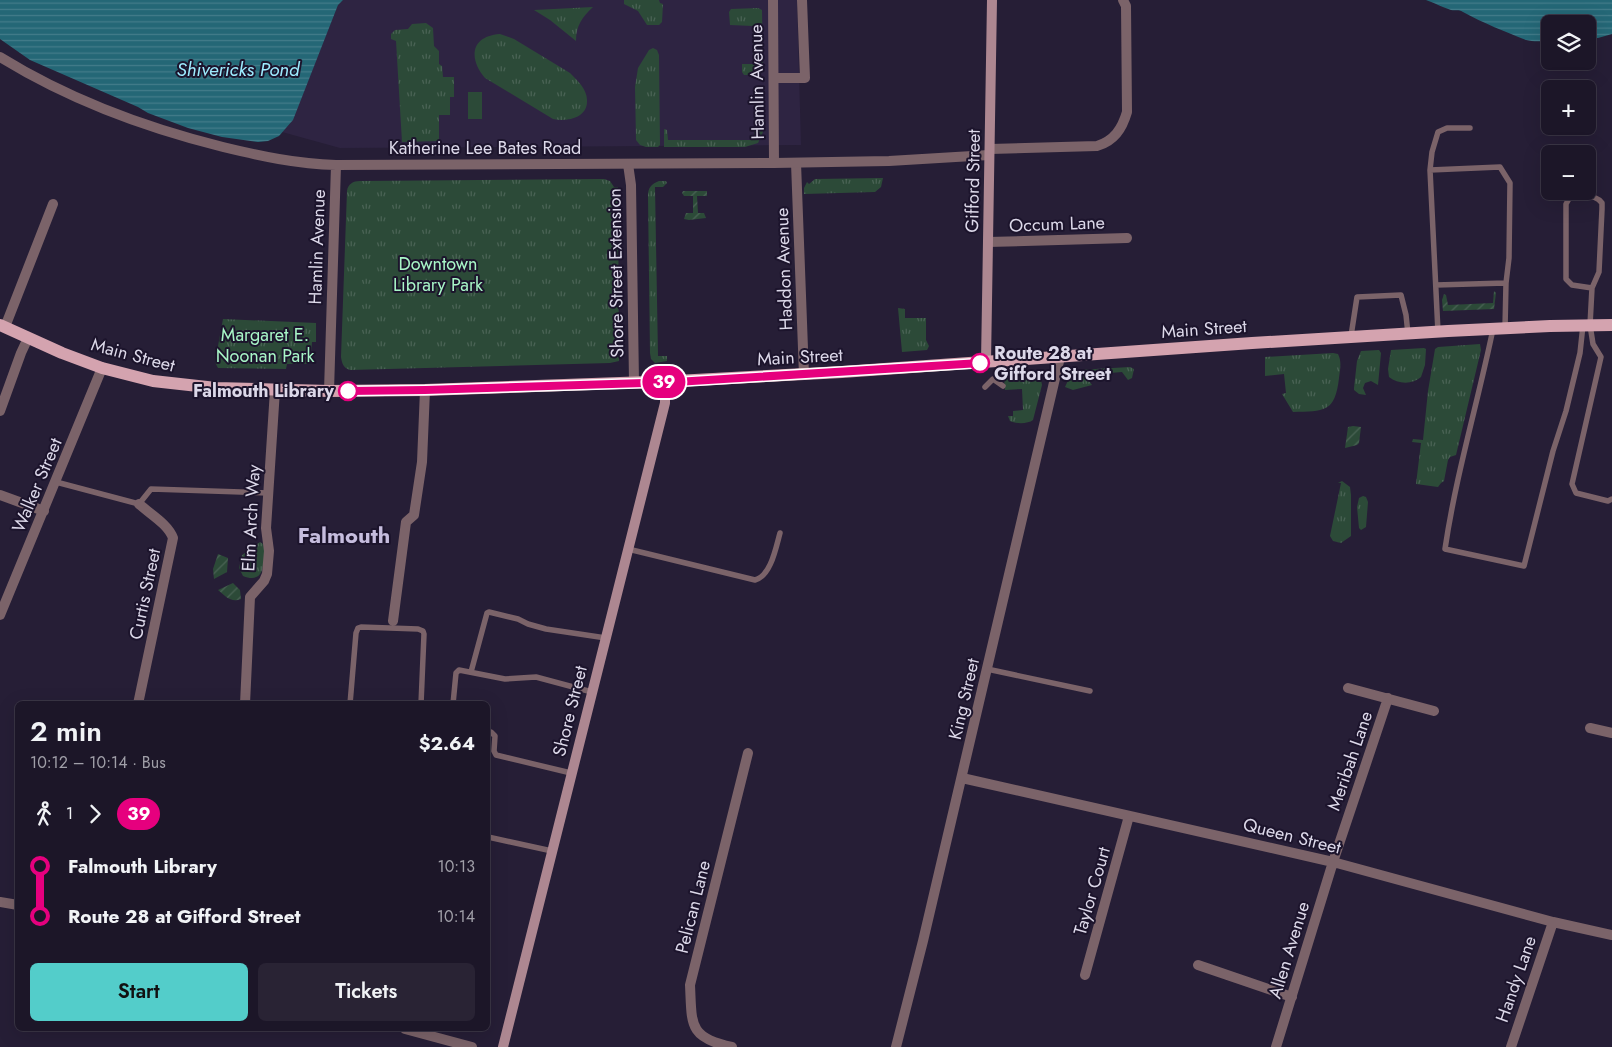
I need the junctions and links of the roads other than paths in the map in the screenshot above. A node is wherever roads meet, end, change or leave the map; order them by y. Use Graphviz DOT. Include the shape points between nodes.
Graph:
graph roads {
  1 [pos="773,0"];
  2 [pos="802,0"];
  3 [pos="992,0"];
  4 [pos="1123,0"];
  5 [pos="0,57"];
  6 [pos="774,78"];
  7 [pos="1470,128"];
  8 [pos="990,152"];
  9 [pos="774,163"];
  10 [pos="796,163"];
  11 [pos="628,164"];
  12 [pos="336,165"];
  13 [pos="1430,170"];
  14 [pos="53,204"];
  15 [pos="1126,238"];
  16 [pos="988,242"];
  17 [pos="1506,283"];
  18 [pos="1436,285"];
  19 [pos="1592,288"];
  20 [pos="1586,325"];
  21 [pos="1612,325"];
  22 [pos="3,326"];
  23 [pos="1499,328"];
  24 [pos="1438,332"];
  25 [pos="1408,334"];
  26 [pos="28,338"];
  27 [pos="1351,338"];
  28 [pos="1060,357"];
  29 [pos="986,362"];
  30 [pos="102,368"];
  31 [pos="804,375"];
  32 [pos="634,382"];
  33 [pos="665,382"];
  34 [pos="1002,386"];
  35 [pos="985,387"];
  36 [pos="275,390"];
  37 [pos="425,390"];
  38 [pos="329,391"];
  39 [pos="0,412"];
  40 [pos="56,482"];
  41 [pos="268,493"];
  42 [pos="0,496"];
  43 [pos="1612,499"];
  44 [pos="139,504"];
  45 [pos="44,511"];
  46 [pos="780,533"];
  47 [pos="628,549"];
  48 [pos="0,615"];
  49 [pos="393,621"];
  50 [pos="606,638"];
  51 [pos="987,669"];
  52 [pos="471,672"];
  53 [pos="1348,688"];
  54 [pos="1090,691"];
  55 [pos="592,692"];
  56 [pos="1388,698"];
  57 [pos="139,701"];
  58 [pos="245,701"];
  59 [pos="350,701"];
  60 [pos="421,701"];
  61 [pos="453,701"];
  62 [pos="1434,711"];
  63 [pos="1590,728"];
  64 [pos="490,732"];
  65 [pos="1612,733"];
  66 [pos="748,753"];
  67 [pos="572,773"];
  68 [pos="962,778"];
  69 [pos="1130,816"];
  70 [pos="490,837"];
  71 [pos="552,851"];
  72 [pos="1333,862"];
  73 [pos="0,902"];
  74 [pos="15,905"];
  75 [pos="1553,922"];
  76 [pos="1612,935"];
  77 [pos="1198,965"];
  78 [pos="1085,975"];
  79 [pos="1292,997"];
  80 [pos="412,1031"];
  81 [pos="472,1047"];
  82 [pos="503,1047"];
  83 [pos="732,1047"];
  84 [pos="896,1047"];
  85 [pos="1276,1047"];
  86 [pos="1511,1047"];
  1 -- 6 [label="street, Hamlin Avenue"];
  2 -- 6 [label="street" via="805,78"];
  3 -- 8 [label="main road, Gifford Street"];
  4 -- 8 [label="street, Katherine Lee Bates Road" via="1126,6 1127,112 1116,135 1103,144 1090,147"];
  5 -- 12 [label="street, Katherine Lee Bates Road" via="52,86 172,133 288,161"];
  6 -- 9 [label="street, Hamlin Avenue"];
  7 -- 13 [label="lane" via="1447,128 1438,132"];
  8 -- 10 [label="street, Katherine Lee Bates Road" via="889,161"];
  8 -- 16 [label="main road, Gifford Street"];
  9 -- 10 [label="street, Katherine Lee Bates Road"];
  9 -- 11 [label="street, Katherine Lee Bates Road"];
  10 -- 31 [label="street, Haddon Avenue"];
  11 -- 12 [label="street, Katherine Lee Bates Road"];
  11 -- 32 [label="street, Shore Street Extension" via="632,185"];
  12 -- 38 [label="street, Hamlin Avenue"];
  13 -- 17 [label="lane" via="1500,167 1510,183"];
  13 -- 18 [label="lane"];
  14 -- 22 [label="street"];
  15 -- 16 [label="street, Occum Lane"];
  16 -- 29 [label="main road, Gifford Street"];
  17 -- 18 [label="lane"];
  17 -- 23 [label="lane"];
  18 -- 24 [label="lane"];
  19 -- 19 [label="lane" via="1599,272 1602,203 1591,196 1574,196 1566,204 1566,279 1572,285"];
  19 -- 20 [label="lane"];
  20 -- 21 [label="main road, Main Street"];
  20 -- 23 [label="main road, Main Street"];
  20 -- 23 [label="lane" via="1524,566 1445,549 1462,461"];
  20 -- 43 [label="lane" via="1601,357 1572,484 1576,493 1608,501"];
  22 -- 26 [label="main road, Main Street"];
  23 -- 24 [label="main road, Main Street"];
  24 -- 25 [label="main road, Main Street"];
  25 -- 27 [label="main road, Main Street"];
  25 -- 27 [label="lane" via="1401,295 1357,296"];
  26 -- 30 [label="main road, Main Street"];
  26 -- 39 [label="street"];
  27 -- 28 [label="main road, Main Street"];
  28 -- 29 [label="main road, Main Street"];
  28 -- 51 [label="street, King Street"];
  29 -- 31 [label="main road, Main Street"];
  30 -- 36 [label="main road, Main Street" via="178,385"];
  30 -- 40 [label="street, Walker Street"];
  31 -- 33 [label="main road, Main Street"];
  32 -- 33 [label="main road, Main Street"];
  32 -- 37 [label="main road, Main Street"];
  33 -- 47 [label="main road, Shore Street" via="665,404"];
  34 -- 35 [label="lane" via="993,379"];
  36 -- 38 [label="main road, Main Street"];
  36 -- 41 [label="street, Elm Arch Way"];
  37 -- 38 [label="main road, Main Street"];
  37 -- 49 [label="street" via="422,462 414,515 406,522"];
  40 -- 44 [label="lane"];
  40 -- 45 [label="street, Walker Street"];
  41 -- 44 [label="lane" via="151,489"];
  41 -- 58 [label="street, Elm Arch Way" via="267,574 250,598"];
  42 -- 45 [label="street"];
  44 -- 57 [label="street, Curtis Street" via="171,532 173,538"];
  45 -- 48 [label="street, Walker Street"];
  46 -- 47 [label="lane" via="769,567 755,580"];
  47 -- 50 [label="main road, Shore Street"];
  50 -- 52 [label="lane" via="546,629 489,612"];
  50 -- 55 [label="main road, Shore Street"];
  51 -- 54 [label="lane"];
  51 -- 68 [label="street, King Street"];
  52 -- 55 [label="lane" via="505,679 536,677"];
  52 -- 61 [label="lane" via="457,671"];
  53 -- 56 [label="street, Meribah Lane"];
  55 -- 67 [label="main road, Shore Street"];
  56 -- 62 [label="street, Meribah Lane"];
  56 -- 72 [label="street, Meribah Lane"];
  59 -- 60 [label="lane" via="356,633 361,627 418,629 424,634"];
  63 -- 65 [label="street"];
  64 -- 67 [label="lane" via="495,736 494,751 499,756"];
  66 -- 83 [label="street, Pelican Lane" via="690,984 694,1027 701,1036 716,1044"];
  67 -- 71 [label="main road, Shore Street"];
  68 -- 69 [label="street, Queen Street"];
  68 -- 84 [label="street, King Street"];
  69 -- 72 [label="street, Queen Street"];
  69 -- 78 [label="street, Taylor Court"];
  70 -- 71 [label="lane"];
  71 -- 82 [label="main road, Shore Street"];
  72 -- 75 [label="street, Queen Street"];
  72 -- 79 [label="street, Allen Avenue"];
  73 -- 74 [label="street"];
  75 -- 76 [label="street, Queen Street"];
  75 -- 86 [label="street, Handy Lane"];
  77 -- 79 [label="street"];
  79 -- 85 [label="street, Allen Avenue"];
  80 -- 81 [label="street"];
}
